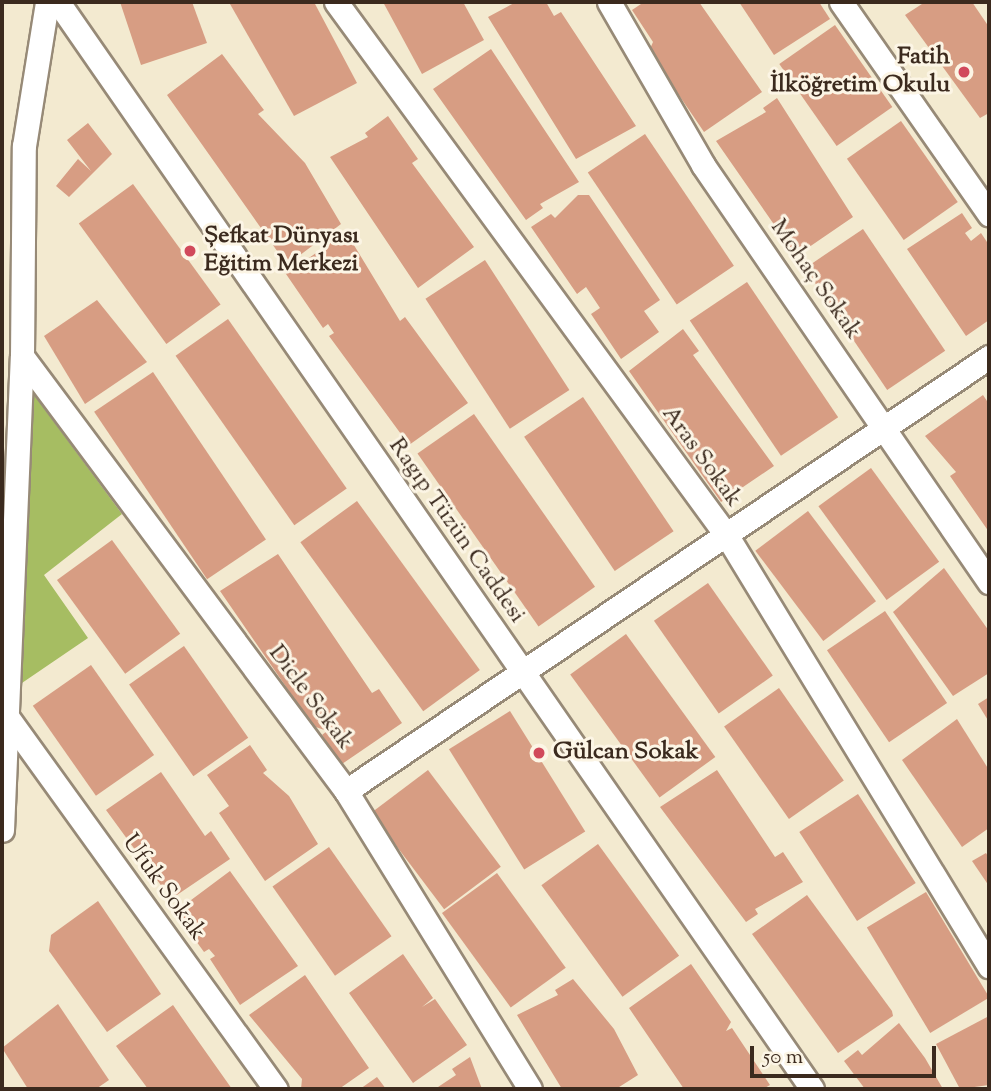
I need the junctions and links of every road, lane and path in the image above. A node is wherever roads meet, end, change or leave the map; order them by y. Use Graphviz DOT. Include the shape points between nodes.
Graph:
graph roads {
  1 [pos="47,2"];
  2 [pos="58,2"];
  3 [pos="336,2"];
  4 [pos="610,2"];
  5 [pos="841,2"];
  6 [pos="989,214"];
  7 [pos="22,356"];
  8 [pos="989,357"];
  9 [pos="886,428"];
  10 [pos="727,536"];
  11 [pos="989,582"];
  12 [pos="523,674"];
  13 [pos="8,718"];
  14 [pos="346,791"];
  15 [pos="2,830"];
  16 [pos="989,966"];
  17 [pos="276,1089"];
  18 [pos="530,1089"];
  19 [pos="811,1089"];
  1 -- 7 [label="street" via="23,146"];
  2 -- 12 [label="street, Ragıp Tüzün Caddesi"];
  3 -- 10 [label="street, Aras Sokak"];
  4 -- 9 [label="street, Mohaç Sokak" via="704,166"];
  5 -- 6 [label="street"];
  7 -- 13 [label="street"];
  7 -- 14 [label="street, Dicle Sokak"];
  8 -- 9 [label="street"];
  9 -- 10 [label="street"];
  9 -- 11 [label="street, Mohaç Sokak"];
  10 -- 12 [label="street"];
  10 -- 16 [label="street, Aras Sokak"];
  12 -- 14 [label="street"];
  12 -- 19 [label="street, Ragıp Tüzün Caddesi"];
  13 -- 15 [label="street"];
  13 -- 17 [label="street, Ufuk Sokak"];
  14 -- 18 [label="street, Dicle Sokak"];
}
